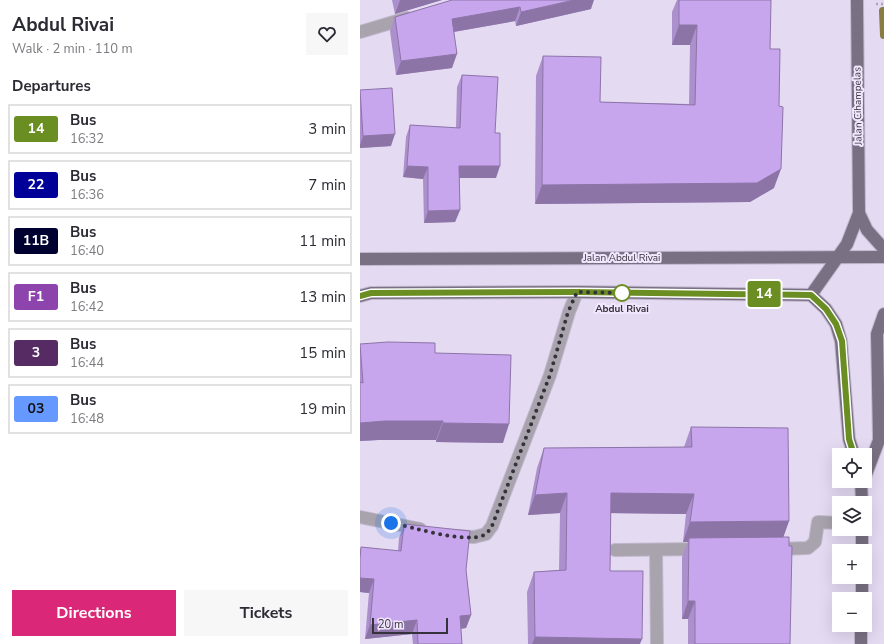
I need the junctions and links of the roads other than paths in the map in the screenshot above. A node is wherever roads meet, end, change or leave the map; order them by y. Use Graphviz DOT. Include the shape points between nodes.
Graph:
graph roads {
  1 [pos="857,0"];
  2 [pos="418,15"];
  3 [pos="360,32"];
  4 [pos="859,213"];
  5 [pos="884,249"];
  6 [pos="884,257"];
  7 [pos="838,258"];
  8 [pos="360,259"];
  9 [pos="577,292"];
  10 [pos="811,295"];
  11 [pos="360,296"];
  12 [pos="884,314"];
  13 [pos="852,448"];
  14 [pos="872,458"];
  15 [pos="360,517"];
  16 [pos="832,523"];
  17 [pos="712,549"];
  18 [pos="768,549"];
  19 [pos="615,550"];
  20 [pos="656,550"];
  21 [pos="861,632"];
  22 [pos="657,644"];
  23 [pos="861,644"];
  1 -- 4 [label="main road, Jalan Cihampelas"];
  2 -- 3 [label="street"];
  4 -- 5 [label="main road, Jalan Cihampelas" via="867,230"];
  4 -- 7 [label="main road, Jalan Cihampelas" via="847,244"];
  6 -- 7 [label="main road, Jalan Abdul Rivai"];
  7 -- 8 [label="main road, Jalan Abdul Rivai"];
  7 -- 10 [label="main road, Jalan Cihampelas"];
  9 -- 10 [label="main road"];
  9 -- 11 [label="main road" via="371,293"];
  9 -- 15 [label="street" via="568,312 550,375 492,526 486,534 474,538 457,537"];
  10 -- 13 [label="main road" via="826,309 836,324 842,341"];
  12 -- 14 [label="main road" via="877,334 879,440"];
  16 -- 18 [label="street" via="818,522 815,542 808,548"];
  17 -- 20 [label="street"];
  19 -- 20 [label="street"];
  20 -- 22 [label="street"];
  21 -- 23 [label="main road"];
}
